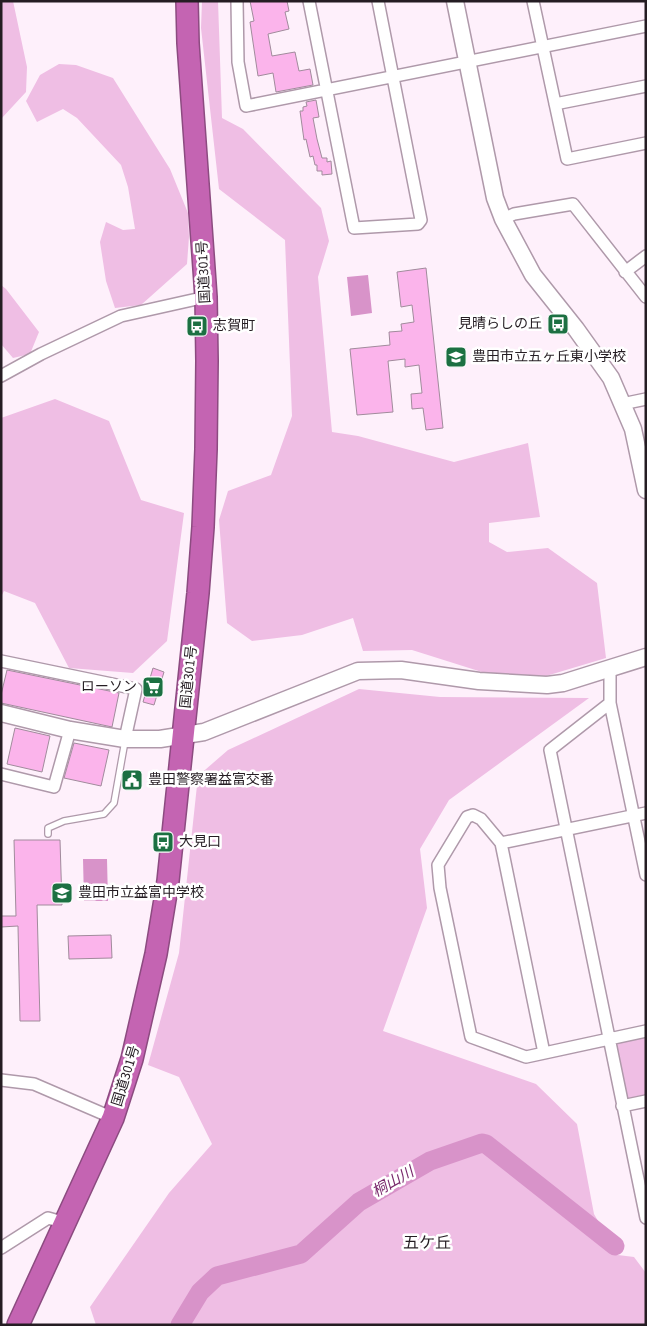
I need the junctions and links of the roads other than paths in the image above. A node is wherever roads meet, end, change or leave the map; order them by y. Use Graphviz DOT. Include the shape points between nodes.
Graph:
graph roads {
  1 [pos="187,1"];
  2 [pos="236,1"];
  3 [pos="309,1"];
  4 [pos="378,1"];
  5 [pos="455,1"];
  6 [pos="533,1"];
  7 [pos="646,26"];
  8 [pos="543,47"];
  9 [pos="466,62"];
  10 [pos="393,77"];
  11 [pos="646,86"];
  12 [pos="326,90"];
  13 [pos="555,104"];
  14 [pos="646,143"];
  15 [pos="503,219"];
  16 [pos="646,256"];
  17 [pos="626,272"];
  18 [pos="206,297"];
  19 [pos="646,297"];
  20 [pos="1,376"];
  21 [pos="646,399"];
  22 [pos="622,404"];
  23 [pos="646,490"];
  24 [pos="646,657"];
  25 [pos="1,661"];
  26 [pos="610,668"];
  27 [pos="610,703"];
  28 [pos="1,714"];
  29 [pos="70,730"];
  30 [pos="183,736"];
  31 [pos="125,739"];
  32 [pos="1,774"];
  33 [pos="646,813"];
  34 [pos="634,816"];
  35 [pos="567,829"];
  36 [pos="48,834"];
  37 [pos="501,843"];
  38 [pos="646,875"];
  39 [pos="646,1031"];
  40 [pos="608,1039"];
  41 [pos="544,1053"];
  42 [pos="1,1080"];
  43 [pos="646,1101"];
  44 [pos="622,1106"];
  45 [pos="113,1118"];
  46 [pos="646,1218"];
  47 [pos="66,1223"];
  48 [pos="1,1248"];
  49 [pos="18,1325"];
  1 -- 18 [label="highway, 国道301号"];
  2 -- 12 [label="street" via="238,62 246,106"];
  3 -- 12 [label="street"];
  4 -- 10 [label="street"];
  5 -- 9 [label="street"];
  6 -- 8 [label="street"];
  7 -- 8 [label="street"];
  8 -- 9 [label="street"];
  8 -- 13 [label="street"];
  9 -- 10 [label="street"];
  9 -- 15 [label="street" via="495,198"];
  10 -- 12 [label="street"];
  10 -- 12 [label="street" via="421,220 418,224 354,228"];
  11 -- 13 [label="street"];
  13 -- 14 [label="street" via="567,159"];
  15 -- 17 [label="street" via="514,214 573,204"];
  15 -- 22 [label="street" via="533,275 606,371"];
  16 -- 17 [label="street"];
  17 -- 19 [label="street"];
  18 -- 20 [label="street" via="121,316"];
  18 -- 30 [label="highway, 国道301号" via="203,527"];
  21 -- 22 [label="street"];
  22 -- 23 [label="street" via="633,429"];
  24 -- 26 [label="street"];
  25 -- 31 [label="street" via="136,689"];
  26 -- 27 [label="street"];
  26 -- 30 [label="street" via="547,685 479,681 401,670 358,671 250,715"];
  27 -- 34 [label="street"];
  27 -- 35 [label="street" via="550,750"];
  28 -- 29 [label="street"];
  29 -- 31 [label="street"];
  29 -- 32 [label="street" via="54,787"];
  30 -- 31 [label="street"];
  30 -- 45 [label="highway, 国道301号" via="168,881 156,954 132,1059"];
  31 -- 36 [label="lane" via="114,803 104,814 64,821 48,828"];
  33 -- 34 [label="street"];
  34 -- 35 [label="street"];
  34 -- 38 [label="street"];
  35 -- 37 [label="street"];
  35 -- 40 [label="street"];
  37 -- 41 [label="street"];
  37 -- 41 [label="street" via="480,819 473,815 467,817 438,865 440,888 471,1037 526,1057"];
  39 -- 40 [label="street"];
  40 -- 41 [label="street"];
  40 -- 44 [label="street"];
  42 -- 45 [label="street" via="34,1084"];
  43 -- 44 [label="street"];
  44 -- 46 [label="street"];
  45 -- 47 [label="highway, 国道301号"];
  47 -- 48 [label="street" via="48,1218"];
  47 -- 49 [label="highway, 国道301号"];
}
